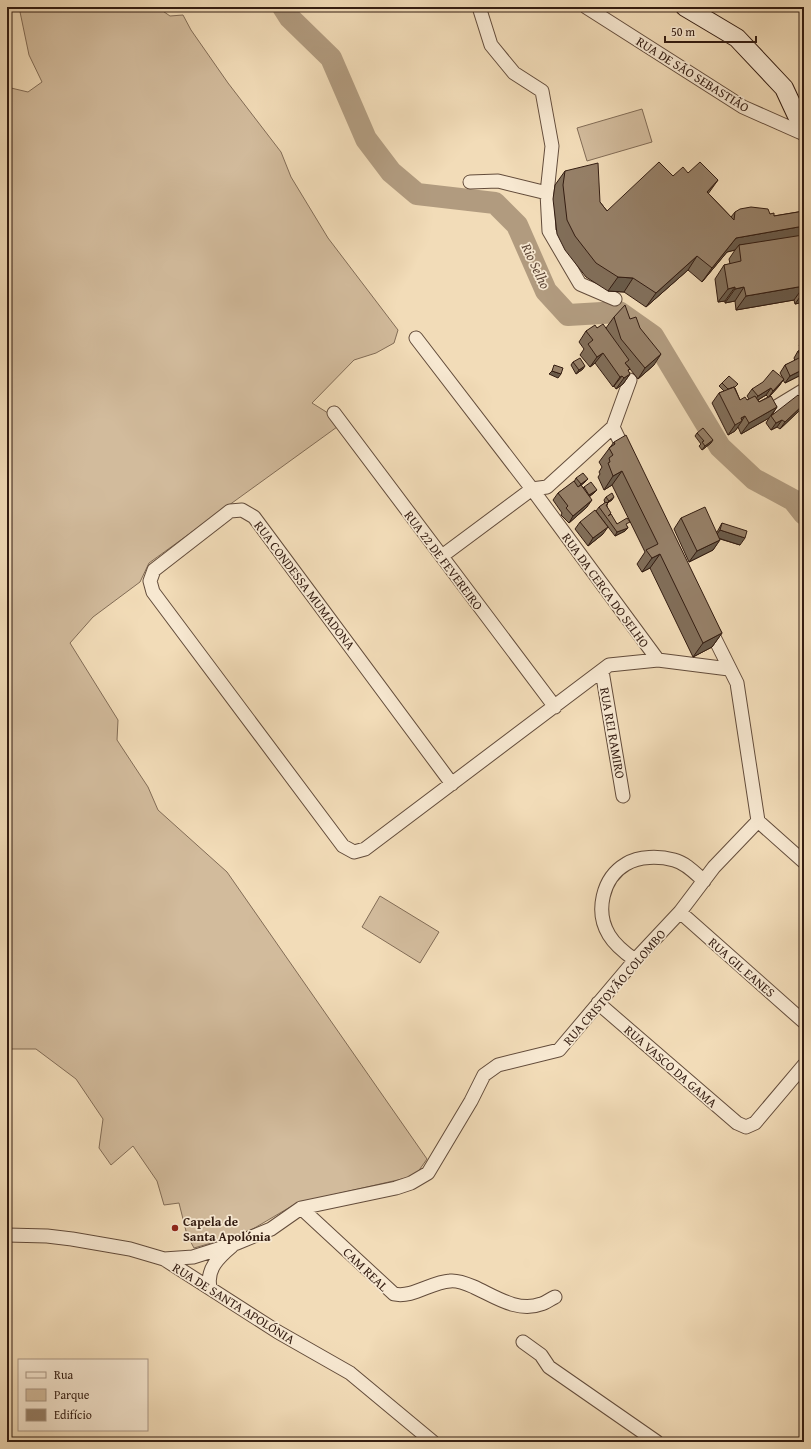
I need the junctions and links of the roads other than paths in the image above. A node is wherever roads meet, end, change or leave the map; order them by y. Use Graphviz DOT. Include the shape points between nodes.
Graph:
graph roads {
  1 [pos="479,7"];
  2 [pos="586,7"];
  3 [pos="685,7"];
  4 [pos="804,132"];
  5 [pos="470,182"];
  6 [pos="546,193"];
  7 [pos="615,299"];
  8 [pos="416,338"];
  9 [pos="630,380"];
  10 [pos="804,390"];
  11 [pos="776,407"];
  12 [pos="334,414"];
  13 [pos="613,427"];
  14 [pos="630,463"];
  15 [pos="532,489"];
  16 [pos="442,556"];
  17 [pos="702,612"];
  18 [pos="658,660"];
  19 [pos="729,669"];
  20 [pos="602,671"];
  21 [pos="555,707"];
  22 [pos="452,784"];
  23 [pos="623,796"];
  24 [pos="758,821"];
  25 [pos="804,862"];
  26 [pos="704,881"];
  27 [pos="680,912"];
  28 [pos="635,960"];
  29 [pos="598,1003"];
  30 [pos="804,1022"];
  31 [pos="804,1065"];
  32 [pos="301,1208"];
  33 [pos="7,1235"];
  34 [pos="233,1244"];
  35 [pos="164,1258"];
  36 [pos="190,1275"];
  37 [pos="210,1287"];
  38 [pos="555,1297"];
  39 [pos="523,1342"];
  40 [pos="433,1442"];
  41 [pos="657,1442"];
  1 -- 6 [label="street" via="491,45 514,73 542,91 552,146"];
  2 -- 4 [label="street, RUA DE SÃO SEBASTIÃO" via="744,107"];
  3 -- 4 [label="street" via="737,38 784,88"];
  5 -- 6 [label="street" via="498,181"];
  6 -- 7 [label="street" via="549,231 580,284"];
  8 -- 15 [label="street, RUA DA CERCA DO SELHO"];
  9 -- 13 [label="street"];
  10 -- 11 [label="street"];
  12 -- 16 [label="street, RUA 22 DE FEVEREIRO"];
  13 -- 14 [label="street"];
  13 -- 15 [label="street" via="547,487"];
  15 -- 16 [label="street"];
  15 -- 18 [label="street, RUA DA CERCA DO SELHO"];
  16 -- 21 [label="street, RUA 22 DE FEVEREIRO"];
  17 -- 19 [label="street"];
  18 -- 19 [label="street, RUA DA CERCA DO SELHO"];
  18 -- 20 [label="street" via="609,665"];
  19 -- 24 [label="street" via="737,683"];
  20 -- 21 [label="street"];
  20 -- 23 [label="street, RUA REI RAMIRO"];
  21 -- 22 [label="street"];
  22 -- 22 [label="street, RUA CONDESSA MUMADONA" via="254,517 242,510 230,511 154,570 150,580 153,592 344,846 354,852 365,848"];
  24 -- 25 [label="street"];
  24 -- 26 [label="street, RUA CRISTOVÃO COLOMBO"];
  26 -- 27 [label="street, RUA CRISTOVÃO COLOMBO"];
  26 -- 28 [label="street" via="683,864 655,857 635,860 616,872 609,881 602,902 603,924 615,944"];
  27 -- 28 [label="street, RUA CRISTOVÃO COLOMBO"];
  27 -- 30 [label="street, RUA GIL EANES"];
  28 -- 29 [label="street, RUA CRISTOVÃO COLOMBO"];
  29 -- 31 [label="street, RUA VASCO DA GAMA" via="737,1123 746,1127 755,1123"];
  29 -- 32 [label="street, RUA CRISTOVÃO COLOMBO" via="559,1050 498,1064 484,1075 428,1173 396,1188"];
  32 -- 34 [label="street, RUA CRISTOVÃO COLOMBO" via="271,1228"];
  32 -- 38 [label="street, CAM REAL" via="394,1294 402,1296 450,1281 468,1285 505,1303 516,1305 541,1305"];
  33 -- 35 [label="street, RUA DE SANTA APOLÓNIA" via="47,1236 95,1242"];
  34 -- 35 [label="street, RUA CRISTOVÃO COLOMBO" via="193,1257"];
  34 -- 36 [label="street, RUA CRISTOVÃO COLOMBO" via="203,1259"];
  34 -- 37 [label="street, RUA CRISTOVÃO COLOMBO" via="212,1269 208,1280"];
  35 -- 36 [label="street, RUA DE SANTA APOLÓNIA"];
  36 -- 37 [label="street, RUA DE SANTA APOLÓNIA"];
  37 -- 40 [label="street, RUA DE SANTA APOLÓNIA" via="278,1332 350,1373"];
  39 -- 41 [label="street" via="541,1355 549,1367"];
}
